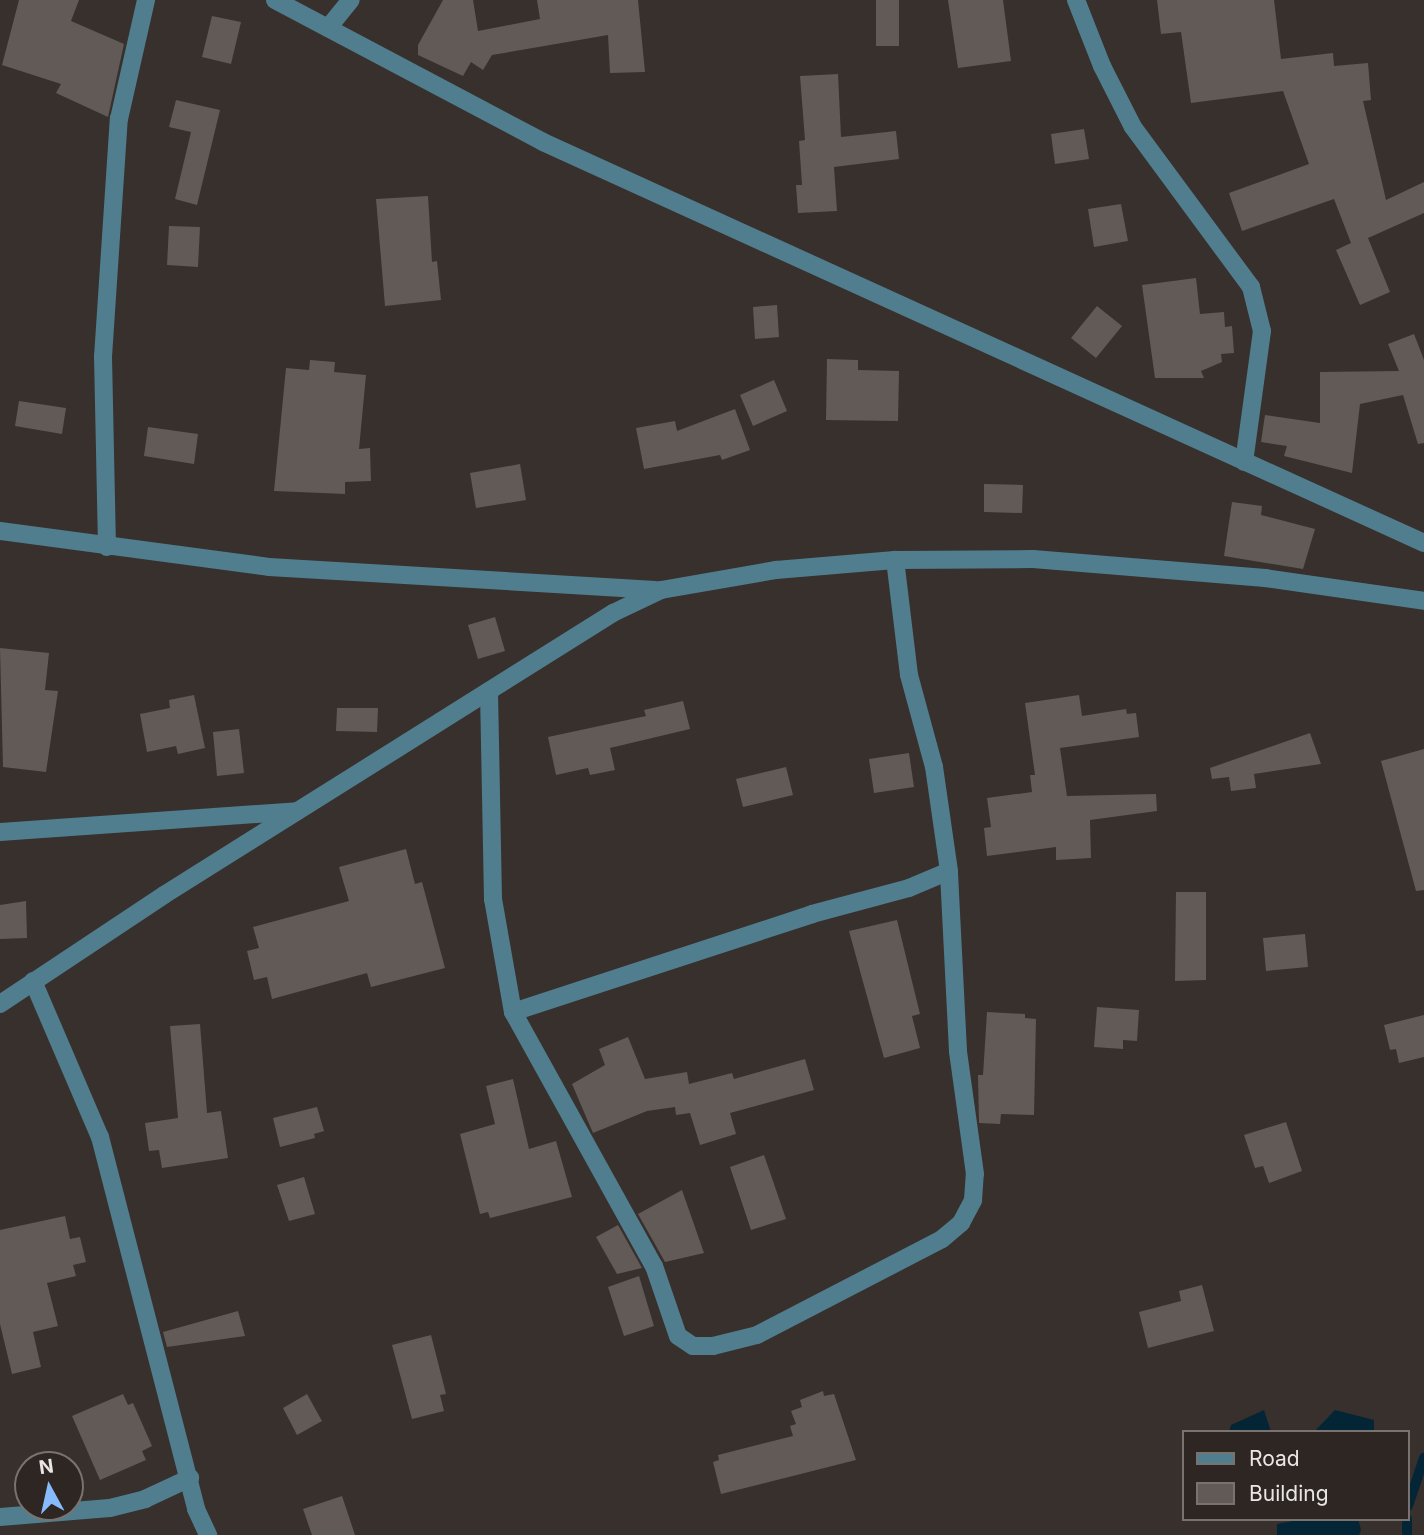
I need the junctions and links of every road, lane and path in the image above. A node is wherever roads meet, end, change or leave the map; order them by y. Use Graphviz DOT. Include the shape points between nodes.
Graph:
graph roads {
  1 [pos="146,0"];
  2 [pos="275,0"];
  3 [pos="351,0"];
  4 [pos="1076,0"];
  5 [pos="328,28"];
  6 [pos="1244,462"];
  7 [pos="0,531"];
  8 [pos="1423,537"];
  9 [pos="107,547"];
  10 [pos="895,560"];
  11 [pos="661,590"];
  12 [pos="1424,601"];
  13 [pos="489,691"];
  14 [pos="300,811"];
  15 [pos="0,832"];
  16 [pos="948,870"];
  17 [pos="33,981"];
  18 [pos="0,1004"];
  19 [pos="513,1012"];
  20 [pos="190,1478"];
  21 [pos="0,1517"];
  22 [pos="208,1535"];
  1 -- 9 [label="street" via="119,119 103,357"];
  2 -- 5 [label="street"];
  3 -- 5 [label="street"];
  4 -- 6 [label="street" via="1133,127 1251,288 1262,331"];
  5 -- 6 [label="street" via="543,142"];
  6 -- 8 [label="street"];
  7 -- 9 [label="street"];
  9 -- 11 [label="street" via="269,567"];
  10 -- 11 [label="street" via="776,570"];
  10 -- 12 [label="street" via="1033,559 1265,578"];
  10 -- 16 [label="street" via="907,662 934,767"];
  11 -- 13 [label="street" via="613,613"];
  13 -- 14 [label="street"];
  13 -- 19 [label="street" via="493,900"];
  14 -- 15 [label="street"];
  14 -- 17 [label="street"];
  16 -- 19 [label="street" via="909,888 812,914"];
  16 -- 19 [label="street" via="958,1052 975,1174 973,1200 961,1223 942,1239 757,1335 713,1346 692,1346 678,1336 654,1266"];
  17 -- 18 [label="street"];
  17 -- 20 [label="street" via="100,1138"];
  20 -- 21 [label="street" via="145,1499 110,1508"];
  20 -- 22 [label="street" via="196,1509"];
}
